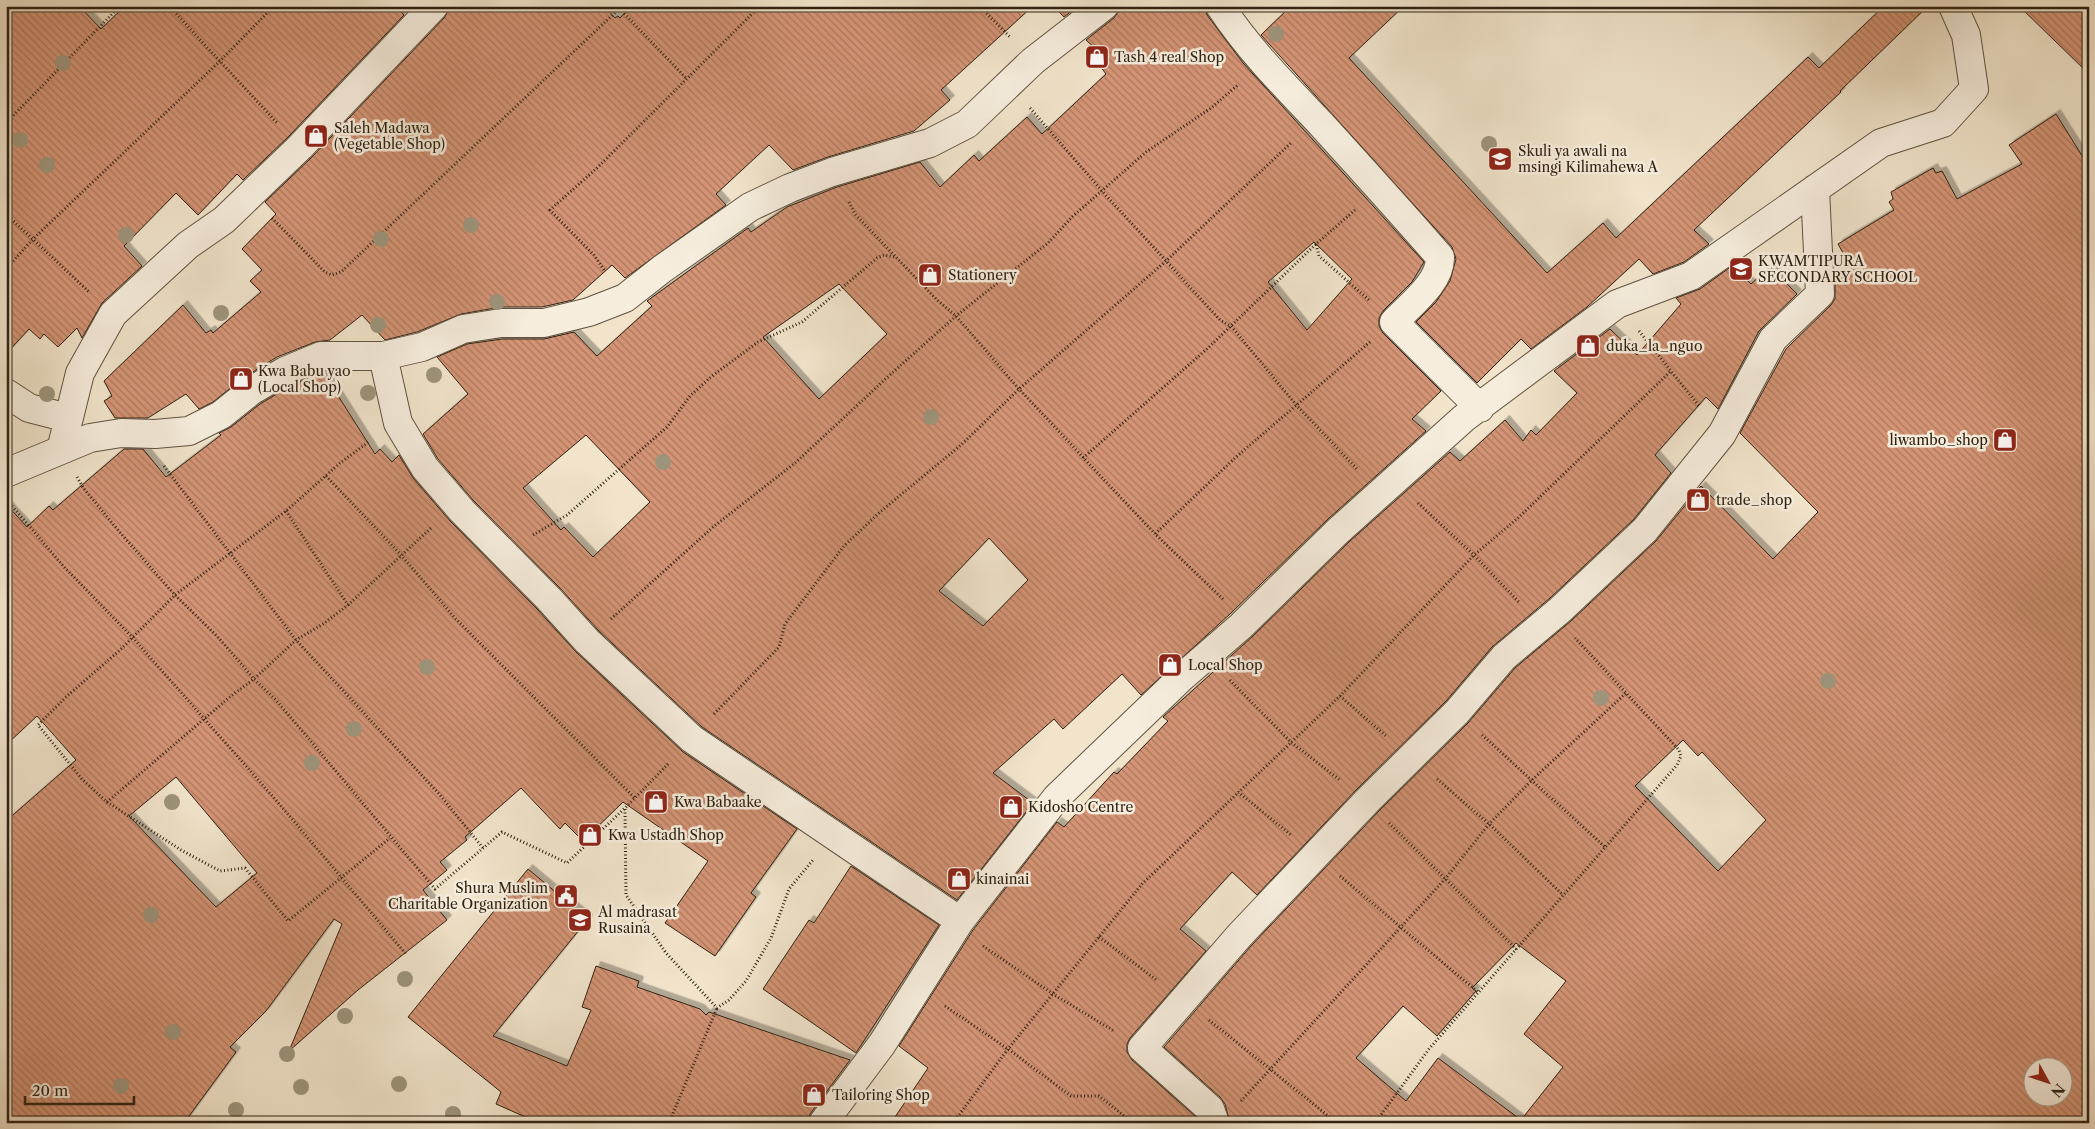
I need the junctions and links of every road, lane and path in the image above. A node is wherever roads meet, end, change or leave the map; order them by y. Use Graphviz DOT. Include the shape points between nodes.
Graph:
graph roads {
  1 [pos="120,6"];
  2 [pos="169,6"];
  3 [pos="274,6"];
  4 [pos="434,6"];
  5 [pos="760,6"];
  6 [pos="979,6"];
  7 [pos="1104,6"];
  8 [pos="1220,6"];
  9 [pos="1953,6"];
  10 [pos="619,7"];
  11 [pos="220,61"];
  12 [pos="1033,61"];
  13 [pos="1264,64"];
  14 [pos="687,79"];
  15 [pos="1010,84"];
  16 [pos="6,113"];
  17 [pos="11,118"];
  18 [pos="1316,119"];
  19 [pos="6,123"];
  20 [pos="300,147"];
  21 [pos="832,172"];
  22 [pos="1379,188"];
  23 [pos="1815,189"];
  24 [pos="1102,191"];
  25 [pos="250,196"];
  26 [pos="6,214"];
  27 [pos="33,239"];
  28 [pos="1316,244"];
  29 [pos="895,257"];
  30 [pos="1166,261"];
  31 [pos="6,269"];
  32 [pos="625,298"];
  33 [pos="1617,304"];
  34 [pos="113,314"];
  35 [pos="956,316"];
  36 [pos="1394,322"];
  37 [pos="1230,326"];
  38 [pos="383,356"];
  39 [pos="1671,372"];
  40 [pos="1019,389"];
  41 [pos="6,393"];
  42 [pos="1297,406"];
  43 [pos="1480,408"];
  44 [pos="68,418"];
  45 [pos="398,423"];
  46 [pos="140,434"];
  47 [pos="1722,434"];
  48 [pos="61,450"];
  49 [pos="1083,458"];
  50 [pos="6,473"];
  51 [pos="326,476"];
  52 [pos="1387,488"];
  53 [pos="6,500"];
  54 [pos="456,504"];
  55 [pos="286,511"];
  56 [pos="1155,534"];
  57 [pos="503,552"];
  58 [pos="230,554"];
  59 [pos="1474,555"];
  60 [pos="402,556"];
  61 [pos="175,595"];
  62 [pos="348,605"];
  63 [pos="1548,621"];
  64 [pos="1241,626"];
  65 [pos="133,638"];
  66 [pos="296,640"];
  67 [pos="587,642"];
  68 [pos="254,679"];
  69 [pos="1626,693"];
  70 [pos="1340,696"];
  71 [pos="1457,712"];
  72 [pos="204,720"];
  73 [pos="692,739"];
  74 [pos="1412,757"];
  75 [pos="1532,780"];
  76 [pos="1238,792"];
  77 [pos="636,798"];
  78 [pos="107,802"];
  79 [pos="625,808"];
  80 [pos="1489,824"];
  81 [pos="390,838"];
  82 [pos="842,841"];
  83 [pos="1605,847"];
  84 [pos="483,848"];
  85 [pos="1317,856"];
  86 [pos="341,876"];
  87 [pos="1563,895"];
  88 [pos="958,924"];
  89 [pos="1401,928"];
  90 [pos="1099,937"];
  91 [pos="406,954"];
  92 [pos="918,988"];
  93 [pos="1479,993"];
  94 [pos="1053,994"];
  95 [pos="1184,1001"];
  96 [pos="717,1008"];
  97 [pos="1142,1048"];
  98 [pos="1008,1049"];
  99 [pos="1271,1070"];
  100 [pos="1239,1103"];
  101 [pos="668,1123"];
  102 [pos="823,1123"];
  103 [pos="953,1123"];
  104 [pos="1133,1123"];
  105 [pos="1215,1123"];
  106 [pos="1337,1123"];
  107 [pos="1375,1123"];
  1 -- 17 [label="path"];
  2 -- 11 [label="path"];
  3 -- 11 [label="path"];
  4 -- 20 [label="street"];
  5 -- 14 [label="path"];
  6 -- 12 [label="path"];
  7 -- 12 [label="street"];
  8 -- 13 [label="street" via="1240,37"];
  9 -- 23 [label="street" via="1966,35 1974,88 1942,123 1881,144"];
  10 -- 14 [label="path"];
  10 -- 25 [label="path" via="341,272 332,275 325,272"];
  11 -- 20 [label="path"];
  11 -- 27 [label="path"];
  12 -- 15 [label="street"];
  13 -- 18 [label="street"];
  13 -- 24 [label="path" via="1211,108 1146,152"];
  14 -- 32 [label="path" via="550,210 594,255"];
  15 -- 21 [label="street" via="967,124 930,144"];
  15 -- 24 [label="path"];
  16 -- 17 [label="path"];
  17 -- 19 [label="path"];
  18 -- 22 [label="street"];
  18 -- 30 [label="path"];
  20 -- 25 [label="street"];
  21 -- 29 [label="path" via="855,214"];
  21 -- 32 [label="street" via="750,207"];
  22 -- 28 [label="path"];
  22 -- 36 [label="street" via="1440,257 1441,265 1436,278"];
  23 -- 33 [label="street" via="1690,276"];
  23 -- 47 [label="street" via="1820,294 1773,339"];
  24 -- 30 [label="path"];
  24 -- 35 [label="path" via="1048,243"];
  25 -- 34 [label="street" via="224,220 188,245"];
  26 -- 27 [label="path"];
  27 -- 31 [label="path"];
  27 -- 34 [label="path"];
  28 -- 36 [label="path" via="1319,256"];
  28 -- 37 [label="path"];
  29 -- 35 [label="path"];
  29 -- 57 [label="path" via="884,255 876,258 802,322 758,342 712,376 690,396 667,427 567,515"];
  30 -- 37 [label="path" via="1220,320"];
  30 -- 40 [label="path"];
  32 -- 38 [label="street" via="589,312 544,323 501,323 463,329 422,346"];
  33 -- 39 [label="path"];
  33 -- 43 [label="street"];
  34 -- 44 [label="street" via="80,373"];
  35 -- 40 [label="path"];
  35 -- 67 [label="path" via="795,464 713,527"];
  36 -- 42 [label="path"];
  36 -- 43 [label="street"];
  37 -- 42 [label="path"];
  37 -- 49 [label="path"];
  38 -- 45 [label="street"];
  38 -- 46 [label="street" via="321,356 285,371 251,391 221,415 189,431"];
  39 -- 47 [label="path"];
  39 -- 59 [label="path" via="1518,518"];
  40 -- 49 [label="path"];
  40 -- 73 [label="path" via="961,445 844,546 785,624 779,647"];
  41 -- 44 [label="street" via="29,408"];
  42 -- 52 [label="path"];
  42 -- 56 [label="path" via="1236,457"];
  43 -- 52 [label="street" via="1464,418"];
  44 -- 48 [label="street"];
  45 -- 51 [label="path"];
  45 -- 54 [label="street" via="425,468"];
  46 -- 48 [label="street" via="121,433 90,438"];
  46 -- 58 [label="path"];
  47 -- 63 [label="street" via="1645,530"];
  48 -- 50 [label="street"];
  48 -- 61 [label="path" via="84,489"];
  49 -- 56 [label="path"];
  51 -- 55 [label="path"];
  51 -- 60 [label="path"];
  52 -- 59 [label="path"];
  52 -- 64 [label="street"];
  53 -- 65 [label="path" via="65,568"];
  54 -- 57 [label="street"];
  54 -- 60 [label="path"];
  55 -- 58 [label="path"];
  55 -- 62 [label="path"];
  56 -- 64 [label="path" via="1229,605"];
  57 -- 67 [label="street"];
  58 -- 61 [label="path"];
  58 -- 66 [label="path"];
  59 -- 63 [label="path"];
  59 -- 70 [label="path"];
  60 -- 62 [label="path"];
  60 -- 77 [label="path" via="456,618"];
  61 -- 65 [label="path"];
  61 -- 68 [label="path" via="217,636"];
  62 -- 66 [label="path"];
  63 -- 69 [label="path"];
  63 -- 71 [label="street" via="1504,658"];
  64 -- 88 [label="street" via="1181,678 1057,797"];
  65 -- 72 [label="path"];
  65 -- 78 [label="path" via="38,725 82,779"];
  66 -- 68 [label="path"];
  66 -- 84 [label="path" via="440,795"];
  67 -- 73 [label="street"];
  68 -- 72 [label="path"];
  68 -- 81 [label="path" via="276,700"];
  69 -- 75 [label="path"];
  69 -- 83 [label="path" via="1680,750 1681,756"];
  70 -- 74 [label="path"];
  70 -- 76 [label="path"];
  71 -- 74 [label="street"];
  71 -- 75 [label="path"];
  72 -- 78 [label="path"];
  72 -- 86 [label="path"];
  73 -- 77 [label="path"];
  73 -- 82 [label="street"];
  74 -- 80 [label="path"];
  74 -- 85 [label="street"];
  75 -- 80 [label="path"];
  75 -- 83 [label="path"];
  76 -- 85 [label="path"];
  76 -- 90 [label="path" via="1142,884"];
  77 -- 79 [label="path"];
  78 -- 86 [label="path" via="220,871 245,868 288,921"];
  79 -- 84 [label="path" via="567,862 502,832"];
  79 -- 96 [label="path" via="626,895 666,953"];
  80 -- 87 [label="path"];
  80 -- 89 [label="path"];
  81 -- 84 [label="path" via="435,889"];
  81 -- 86 [label="path"];
  82 -- 88 [label="street"];
  82 -- 96 [label="path" via="816,856 789,888 771,938 746,981"];
  83 -- 87 [label="path"];
  85 -- 89 [label="path"];
  85 -- 95 [label="street" via="1239,936"];
  86 -- 91 [label="path"];
  87 -- 93 [label="path"];
  88 -- 92 [label="street"];
  88 -- 94 [label="path"];
  89 -- 93 [label="path"];
  89 -- 99 [label="path"];
  90 -- 94 [label="path"];
  90 -- 95 [label="path"];
  92 -- 98 [label="path"];
  92 -- 102 [label="street" via="882,1044"];
  93 -- 107 [label="path" via="1429,1049"];
  94 -- 97 [label="path"];
  94 -- 98 [label="path"];
  95 -- 97 [label="street"];
  95 -- 99 [label="path"];
  96 -- 101 [label="path"];
  97 -- 105 [label="street" via="1210,1109"];
  98 -- 103 [label="path"];
  98 -- 104 [label="path" via="1070,1096 1099,1096"];
  99 -- 100 [label="path"];
  99 -- 106 [label="path"];
}
